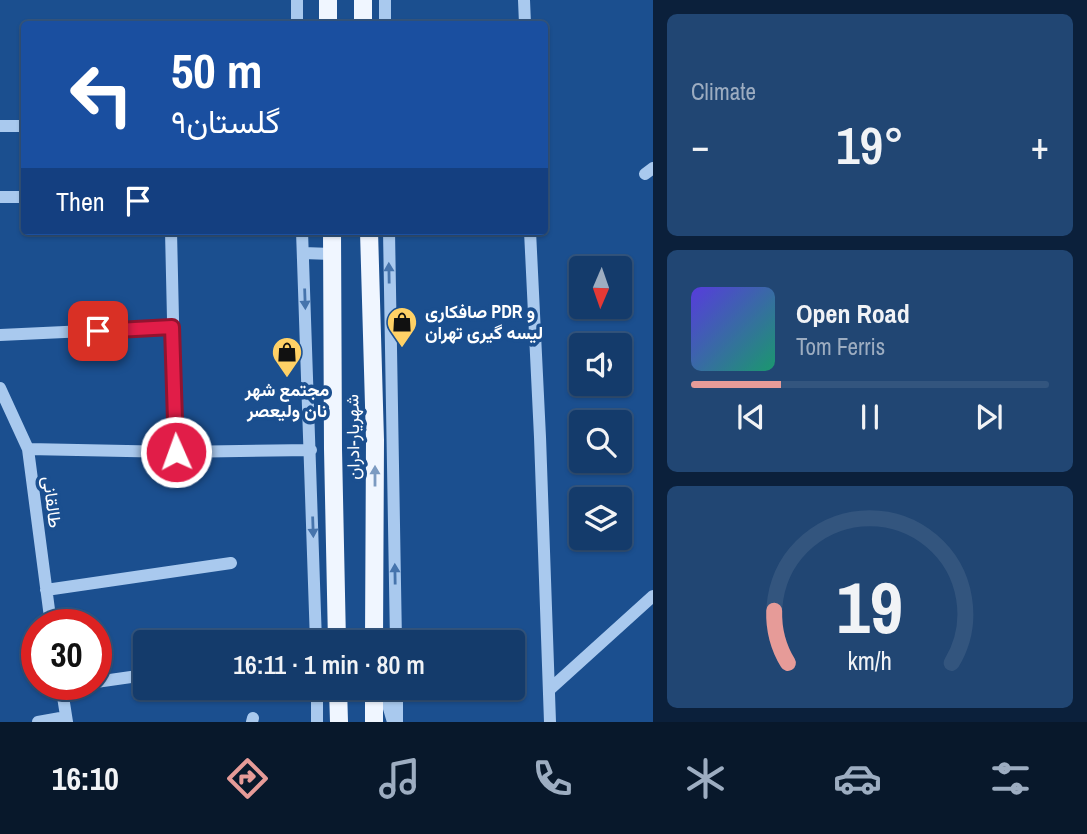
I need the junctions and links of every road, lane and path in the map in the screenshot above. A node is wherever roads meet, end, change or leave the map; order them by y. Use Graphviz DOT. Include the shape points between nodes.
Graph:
graph roads {
  1 [pos="297,0"];
  2 [pos="328,0"];
  3 [pos="362,0"];
  4 [pos="385,0"];
  5 [pos="524,0"];
  6 [pos="297,21"];
  7 [pos="328,21"];
  8 [pos="363,21"];
  9 [pos="385,21"];
  10 [pos="524,21"];
  11 [pos="21,126"];
  12 [pos="0,127"];
  13 [pos="0,197"];
  14 [pos="21,197"];
  15 [pos="171,235"];
  16 [pos="302,235"];
  17 [pos="331,235"];
  18 [pos="369,235"];
  19 [pos="389,235"];
  20 [pos="530,235"];
  21 [pos="303,253"];
  22 [pos="332,254"];
  23 [pos="172,327"];
  24 [pos="0,335"];
  25 [pos="0,388"];
  26 [pos="28,449"];
  27 [pos="311,450"];
  28 [pos="176,452"];
  29 [pos="232,563"];
  30 [pos="46,590"];
  31 [pos="653,596"];
  32 [pos="49,609"];
  33 [pos="316,630"];
  34 [pos="337,630"];
  35 [pos="374,630"];
  36 [pos="396,630"];
  37 [pos="133,677"];
  38 [pos="112,680"];
  39 [pos="549,690"];
  40 [pos="63,700"];
  41 [pos="317,700"];
  42 [pos="338,700"];
  43 [pos="374,700"];
  44 [pos="387,700"];
  45 [pos="396,700"];
  46 [pos="66,720"];
  47 [pos="38,722"];
  48 [pos="317,722"];
  49 [pos="339,722"];
  50 [pos="374,722"];
  51 [pos="395,722"];
  52 [pos="550,722"];
  1 -- 6 [label="street"];
  2 -- 7 [label="main road"];
  3 -- 8 [label="main road"];
  4 -- 9 [label="street"];
  5 -- 10 [label="street"];
  11 -- 12 [label="street"];
  13 -- 14 [label="street"];
  15 -- 23 [label="street"];
  16 -- 21 [label="street"];
  17 -- 22 [label="main road, شهریار-ادران"];
  35 -- 18 [label="main road, شهریار-ادران, one-way"];
  36 -- 19 [label="street, one-way"];
  20 -- 39 [label="street"];
  21 -- 22 [label="street"];
  21 -- 27 [label="street, one-way"];
  22 -- 34 [label="main road, شهریار-ادران"];
  23 -- 24 [label="street"];
  23 -- 28 [label="street"];
  25 -- 26 [label="street, طالقانی"];
  26 -- 28 [label="street"];
  26 -- 30 [label="street, طالقانی"];
  27 -- 28 [label="street"];
  27 -- 33 [label="street, one-way"];
  29 -- 30 [label="street"];
  30 -- 32 [label="street, طالقانی"];
  31 -- 39 [label="street"];
  37 -- 38 [label="street"];
  39 -- 52 [label="street"];
  40 -- 46 [label="street"];
  41 -- 48 [label="street"];
  42 -- 49 [label="main road"];
  43 -- 50 [label="main road"];
  44 -- 51 [label="street"];
  45 -- 51 [label="street"];
  46 -- 47 [label="street"];
}
